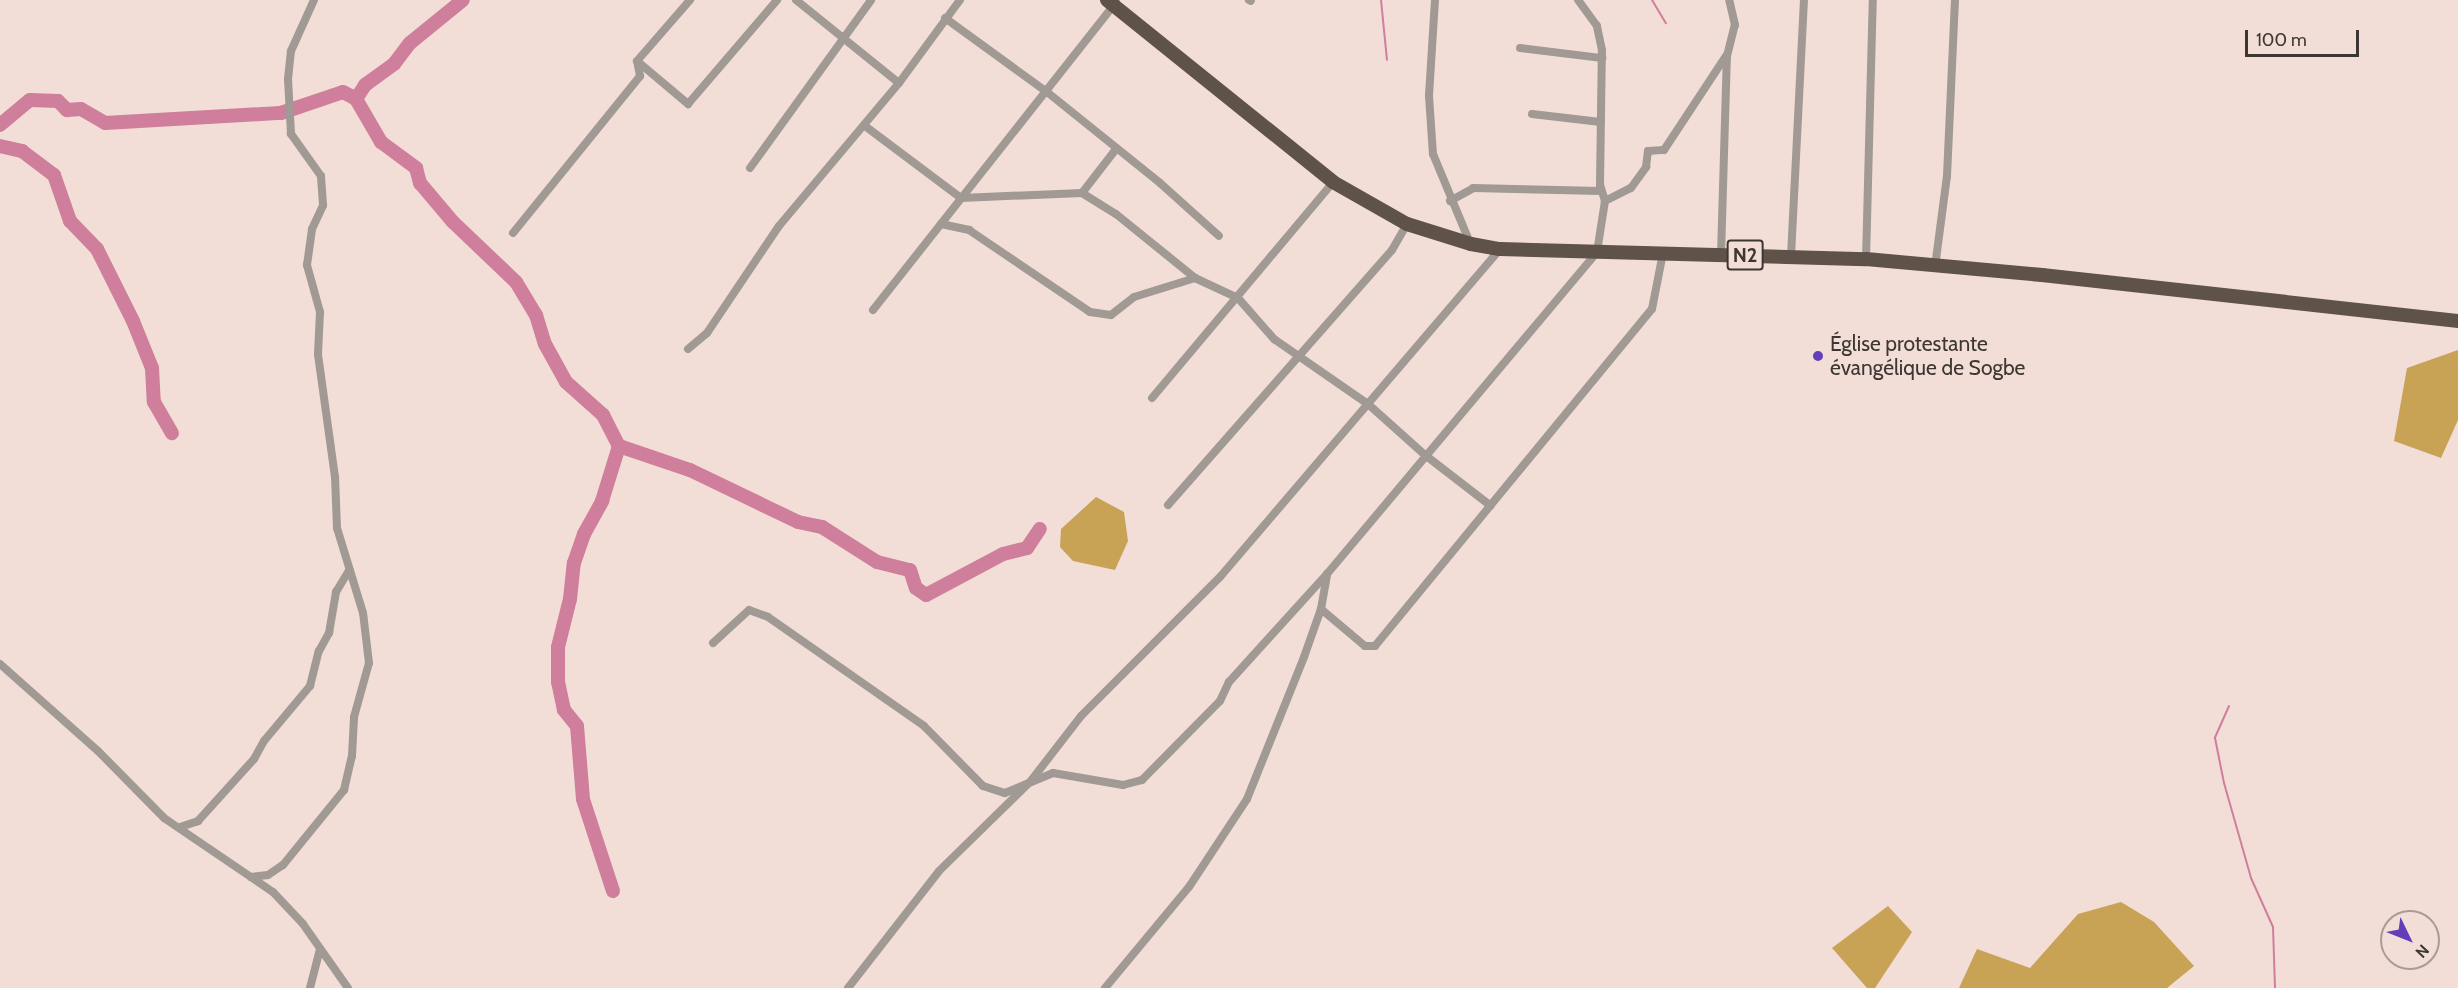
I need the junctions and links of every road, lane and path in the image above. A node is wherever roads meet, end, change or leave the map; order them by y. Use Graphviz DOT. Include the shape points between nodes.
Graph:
graph roads {
  1 [pos="314,0"];
  2 [pos="690,0"];
  3 [pos="777,0"];
  4 [pos="796,0"];
  5 [pos="871,0"];
  6 [pos="960,0"];
  7 [pos="1436,0"];
  8 [pos="1578,0"];
  9 [pos="1729,0"];
  10 [pos="1804,0"];
  11 [pos="1873,0"];
  12 [pos="1955,0"];
  13 [pos="1113,2"];
  14 [pos="945,18"];
  15 [pos="841,39"];
  16 [pos="1520,48"];
  17 [pos="1727,56"];
  18 [pos="1602,58"];
  19 [pos="637,61"];
  20 [pos="899,84"];
  21 [pos="1047,92"];
  22 [pos="1532,114"];
  23 [pos="1601,122"];
  24 [pos="865,126"];
  25 [pos="1116,149"];
  26 [pos="750,168"];
  27 [pos="1333,182"];
  28 [pos="1601,191"];
  29 [pos="1082,193"];
  30 [pos="961,198"];
  31 [pos="1450,201"];
  32 [pos="1605,201"];
  33 [pos="941,224"];
  34 [pos="1407,224"];
  35 [pos="513,233"];
  36 [pos="1219,236"];
  37 [pos="1471,244"];
  38 [pos="1500,249"];
  39 [pos="1597,252"];
  40 [pos="1663,253"];
  41 [pos="1721,255"];
  42 [pos="1791,256"];
  43 [pos="1866,259"];
  44 [pos="1935,267"];
  45 [pos="1195,278"];
  46 [pos="1238,298"];
  47 [pos="873,309"];
  48 [pos="2458,321"];
  49 [pos="688,349"];
  50 [pos="1297,356"];
  51 [pos="1152,398"];
  52 [pos="1368,404"];
  53 [pos="1425,456"];
  54 [pos="1168,505"];
  55 [pos="1491,506"];
  56 [pos="349,570"];
  57 [pos="1327,574"];
  58 [pos="1321,609"];
  59 [pos="712,644"];
  60 [pos="0,664"];
  61 [pos="1030,782"];
  62 [pos="180,827"];
  63 [pos="251,877"];
  64 [pos="320,949"];
  65 [pos="310,988"];
  66 [pos="348,988"];
  67 [pos="848,988"];
  68 [pos="1105,988"];
  1 -- 56 [label="street" via="291,51 291,134 321,176 323,205 312,230 308,265 320,312 318,354 335,477 337,528"];
  2 -- 19 [label="street"];
  3 -- 19 [label="street" via="688,104"];
  4 -- 15 [label="street"];
  5 -- 15 [label="street"];
  6 -- 14 [label="street"];
  7 -- 31 [label="street" via="1429,96 1433,154"];
  8 -- 18 [label="street" via="1597,26"];
  9 -- 17 [label="street" via="1735,25"];
  10 -- 42 [label="street"];
  11 -- 43 [label="street"];
  12 -- 44 [label="street" via="1947,176"];
  13 -- 21 [label="street"];
  13 -- 27 [label="highway, N2"];
  14 -- 20 [label="street"];
  14 -- 21 [label="street"];
  15 -- 20 [label="street"];
  15 -- 26 [label="street"];
  16 -- 18 [label="street"];
  17 -- 32 [label="street" via="1664,150 1648,151 1646,167 1631,188"];
  17 -- 41 [label="street"];
  18 -- 23 [label="street"];
  19 -- 35 [label="street" via="640,76"];
  20 -- 24 [label="street"];
  21 -- 25 [label="street"];
  21 -- 30 [label="street"];
  22 -- 23 [label="street"];
  23 -- 28 [label="street"];
  24 -- 30 [label="street"];
  24 -- 49 [label="street" via="779,226 707,333"];
  25 -- 29 [label="street"];
  25 -- 36 [label="street"];
  27 -- 34 [label="highway, N2"];
  27 -- 46 [label="street"];
  28 -- 31 [label="street" via="1473,188"];
  28 -- 32 [label="street"];
  29 -- 30 [label="street"];
  29 -- 45 [label="street" via="1116,214"];
  30 -- 33 [label="street"];
  31 -- 37 [label="street"];
  32 -- 39 [label="street"];
  33 -- 45 [label="street" via="969,230 1090,312 1111,315 1134,297"];
  33 -- 47 [label="street"];
  34 -- 37 [label="highway, N2"];
  34 -- 50 [label="street" via="1392,250"];
  37 -- 38 [label="highway, N2"];
  38 -- 39 [label="highway, N2"];
  38 -- 52 [label="street"];
  39 -- 40 [label="highway, N2"];
  39 -- 53 [label="street"];
  40 -- 41 [label="highway, N2"];
  40 -- 55 [label="street" via="1652,309"];
  41 -- 42 [label="highway, N2"];
  42 -- 43 [label="highway, N2"];
  43 -- 44 [label="highway, N2"];
  44 -- 48 [label="highway, N2" via="2042,275"];
  45 -- 46 [label="street"];
  46 -- 50 [label="street" via="1274,339"];
  46 -- 51 [label="street"];
  50 -- 52 [label="street"];
  50 -- 54 [label="street"];
  52 -- 53 [label="street"];
  52 -- 61 [label="street" via="1220,577 1080,716"];
  53 -- 55 [label="street"];
  53 -- 57 [label="street"];
  55 -- 58 [label="street" via="1375,646 1365,646"];
  56 -- 62 [label="street" via="336,592 329,633 319,651 310,686 264,741 254,759 198,821"];
  56 -- 63 [label="street" via="363,613 369,663 354,717 352,756 344,790 284,865 268,875"];
  57 -- 58 [label="street"];
  57 -- 61 [label="street" via="1229,682 1220,700 1142,780 1123,785 1053,773"];
  58 -- 68 [label="street" via="1286,708 1247,799 1189,887"];
  59 -- 61 [label="street" via="748,610 768,617 924,726 984,786 1005,793"];
  60 -- 62 [label="street" via="98,751 164,818"];
  61 -- 67 [label="street" via="939,871"];
  62 -- 63 [label="street"];
  63 -- 64 [label="street" via="273,892"];
  64 -- 65 [label="street"];
  64 -- 66 [label="street"];
}
